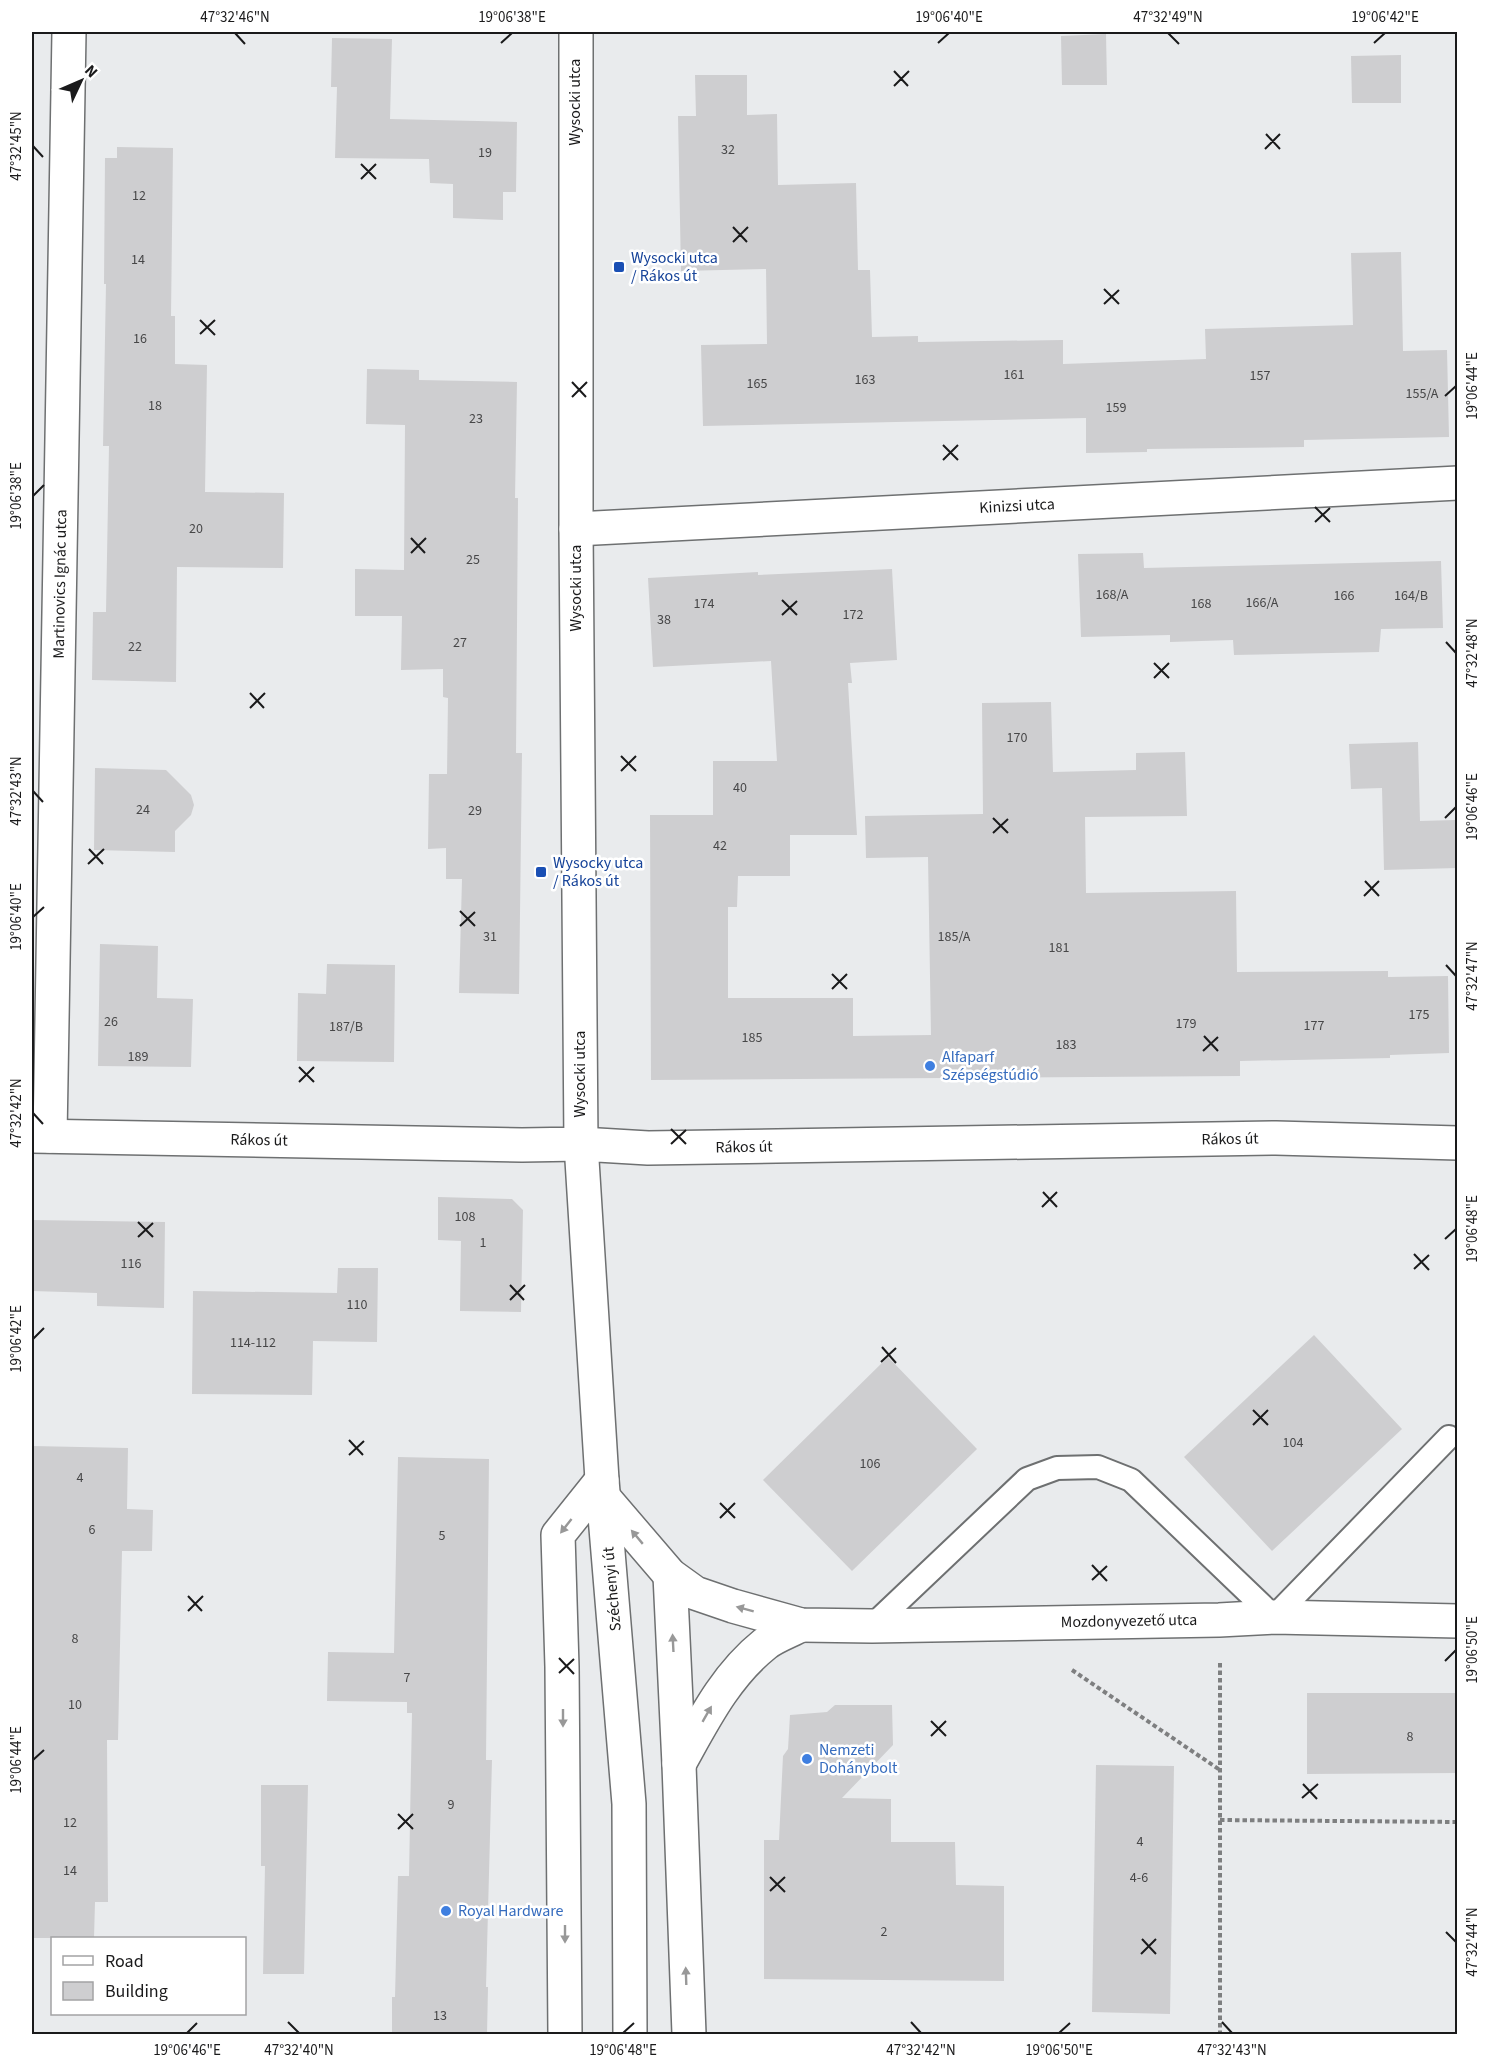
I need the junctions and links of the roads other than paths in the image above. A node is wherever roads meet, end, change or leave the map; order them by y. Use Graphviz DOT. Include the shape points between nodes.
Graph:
graph roads {
  1 [pos="69,32"];
  2 [pos="576,32"];
  3 [pos="1458,483"];
  4 [pos="576,529"];
  5 [pos="40,1136"];
  6 [pos="1458,1143"];
  7 [pos="581,1144"];
  8 [pos="1449,1437"];
  9 [pos="603,1489"];
  10 [pos="670,1575"];
  11 [pos="1274,1617"];
  12 [pos="1458,1621"];
  13 [pos="801,1625"];
  14 [pos="872,1626"];
  15 [pos="679,1765"];
  16 [pos="565,2034"];
  17 [pos="630,2034"];
  18 [pos="688,2034"];
  1 -- 5 [label="street, Martinovics Ignác utca"];
  2 -- 4 [label="street, Wysocki utca"];
  3 -- 4 [label="street, Kinizsi utca"];
  4 -- 7 [label="street, Wysocki utca"];
  5 -- 7 [label="street, Rákos út"];
  6 -- 7 [label="street, Rákos út" via="1276,1138 648,1148"];
  7 -- 9 [label="street, Széchenyi út"];
  8 -- 11 [label="lane"];
  10 -- 9 [label="street, Mozdonyvezető utca, one-way"];
  9 -- 16 [label="street, one-way" via="558,1535"];
  9 -- 17 [label="street, Széchenyi út" via="629,1804"];
  13 -- 10 [label="street, Mozdonyvezető utca, one-way" via="695,1593"];
  15 -- 10 [label="street, one-way"];
  11 -- 12 [label="street, Mozdonyvezető utca"];
  11 -- 14 [label="street, Mozdonyvezető utca"];
  11 -- 14 [label="lane" via="1131,1480 1098,1467 1058,1468 1027,1479"];
  13 -- 14 [label="street, Mozdonyvezető utca"];
  15 -- 13 [label="street, Mozdonyvezető utca, one-way" via="710,1708 740,1668 766,1643"];
  18 -- 15 [label="street, one-way"];
}
